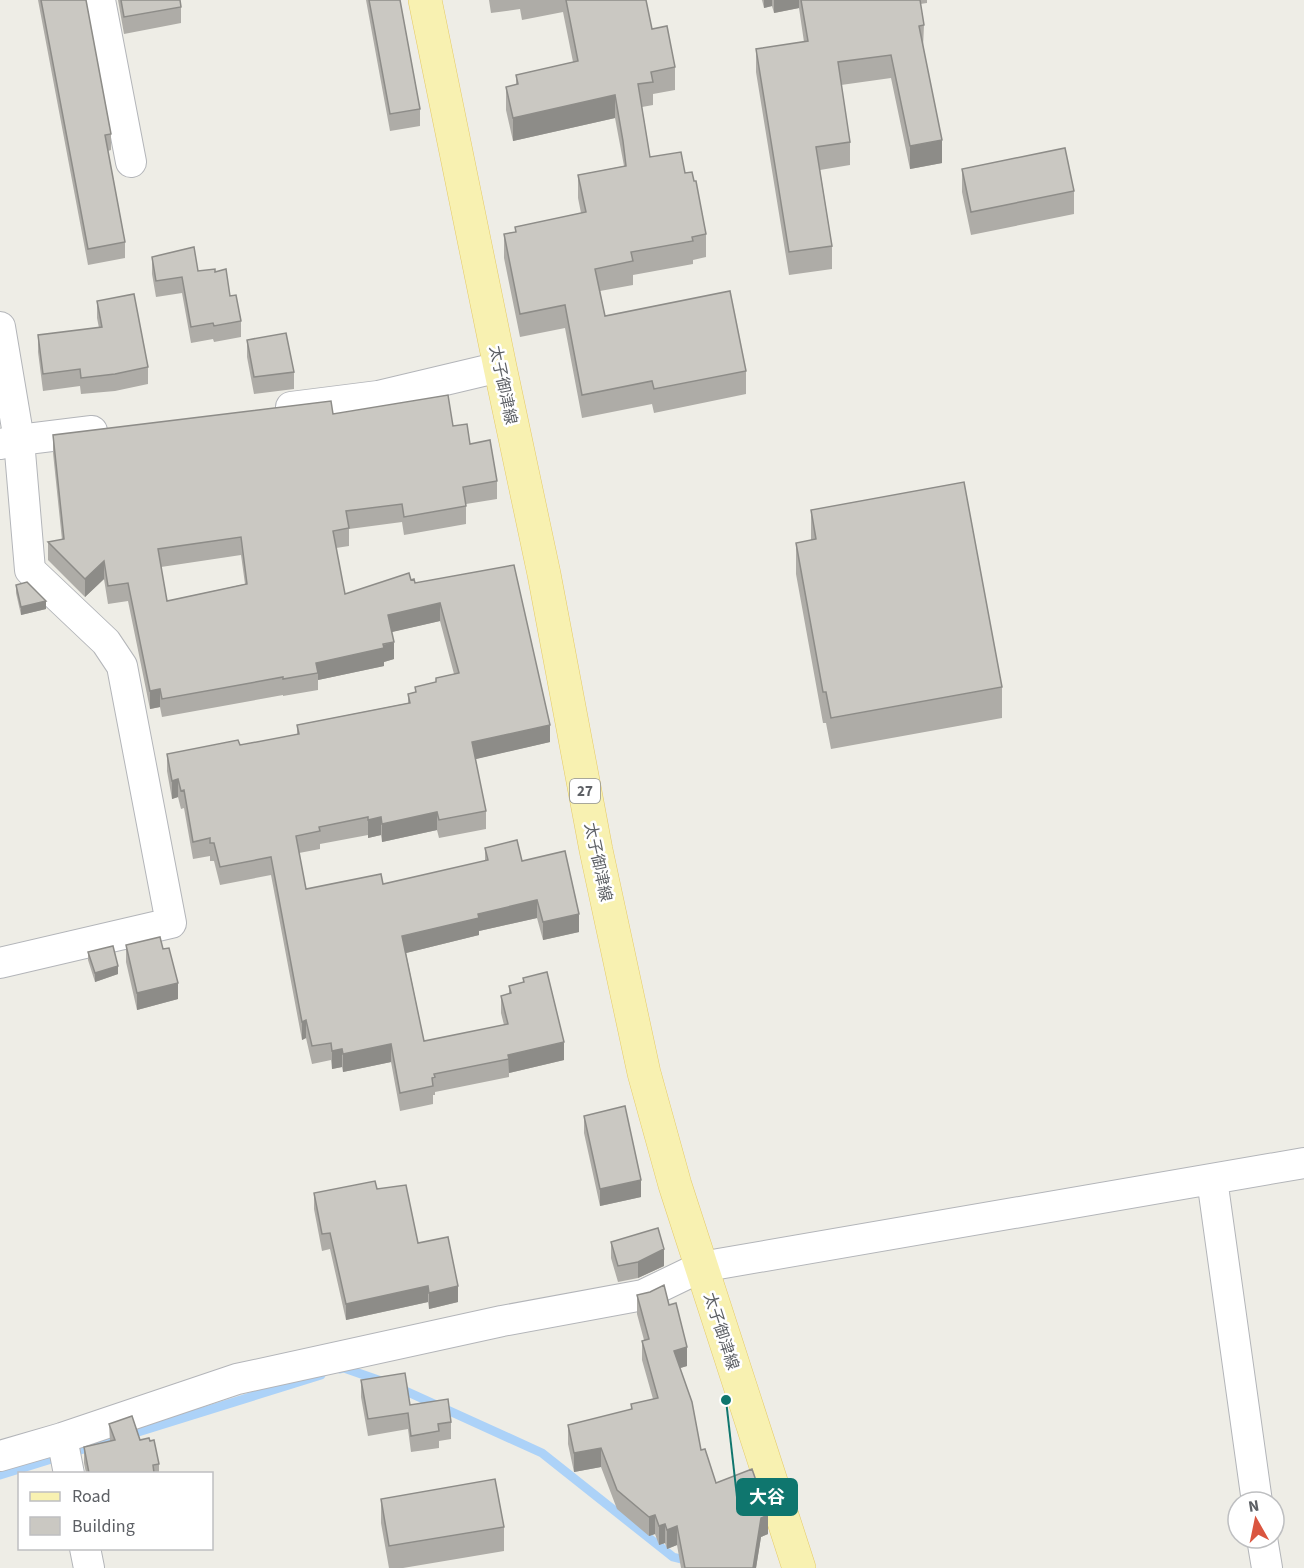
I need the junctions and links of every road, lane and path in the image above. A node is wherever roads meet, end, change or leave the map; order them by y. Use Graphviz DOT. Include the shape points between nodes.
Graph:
graph roads {
  1 [pos="100,0"];
  2 [pos="426,0"];
  3 [pos="131,162"];
  4 [pos="0,327"];
  5 [pos="500,367"];
  6 [pos="262,410"];
  7 [pos="123,427"];
  8 [pos="9,442"];
  9 [pos="0,963"];
  10 [pos="1304,1163"];
  11 [pos="1212,1179"];
  12 [pos="701,1267"];
  13 [pos="62,1438"];
  14 [pos="0,1456"];
  15 [pos="69,1472"];
  16 [pos="1255,1490"];
  17 [pos="85,1550"];
  18 [pos="1264,1550"];
  19 [pos="89,1568"];
  20 [pos="799,1568"];
  21 [pos="1267,1568"];
  1 -- 3 [label="street"];
  2 -- 5 [label="main road, 太子御津線 / 27"];
  4 -- 8 [label="street"];
  5 -- 6 [label="street" via="378,396"];
  5 -- 12 [label="main road, 太子御津線 / 27" via="644,1073"];
  7 -- 8 [label="street"];
  8 -- 9 [label="street" via="30,570 106,642 122,666 171,923"];
  10 -- 11 [label="street"];
  11 -- 12 [label="street"];
  11 -- 16 [label="street"];
  12 -- 13 [label="street" via="643,1295 502,1321 237,1379"];
  12 -- 20 [label="main road, 太子御津線 / 27"];
  13 -- 14 [label="street"];
  13 -- 15 [label="street"];
  17 -- 19 [label="street"];
  18 -- 21 [label="street"];
}
